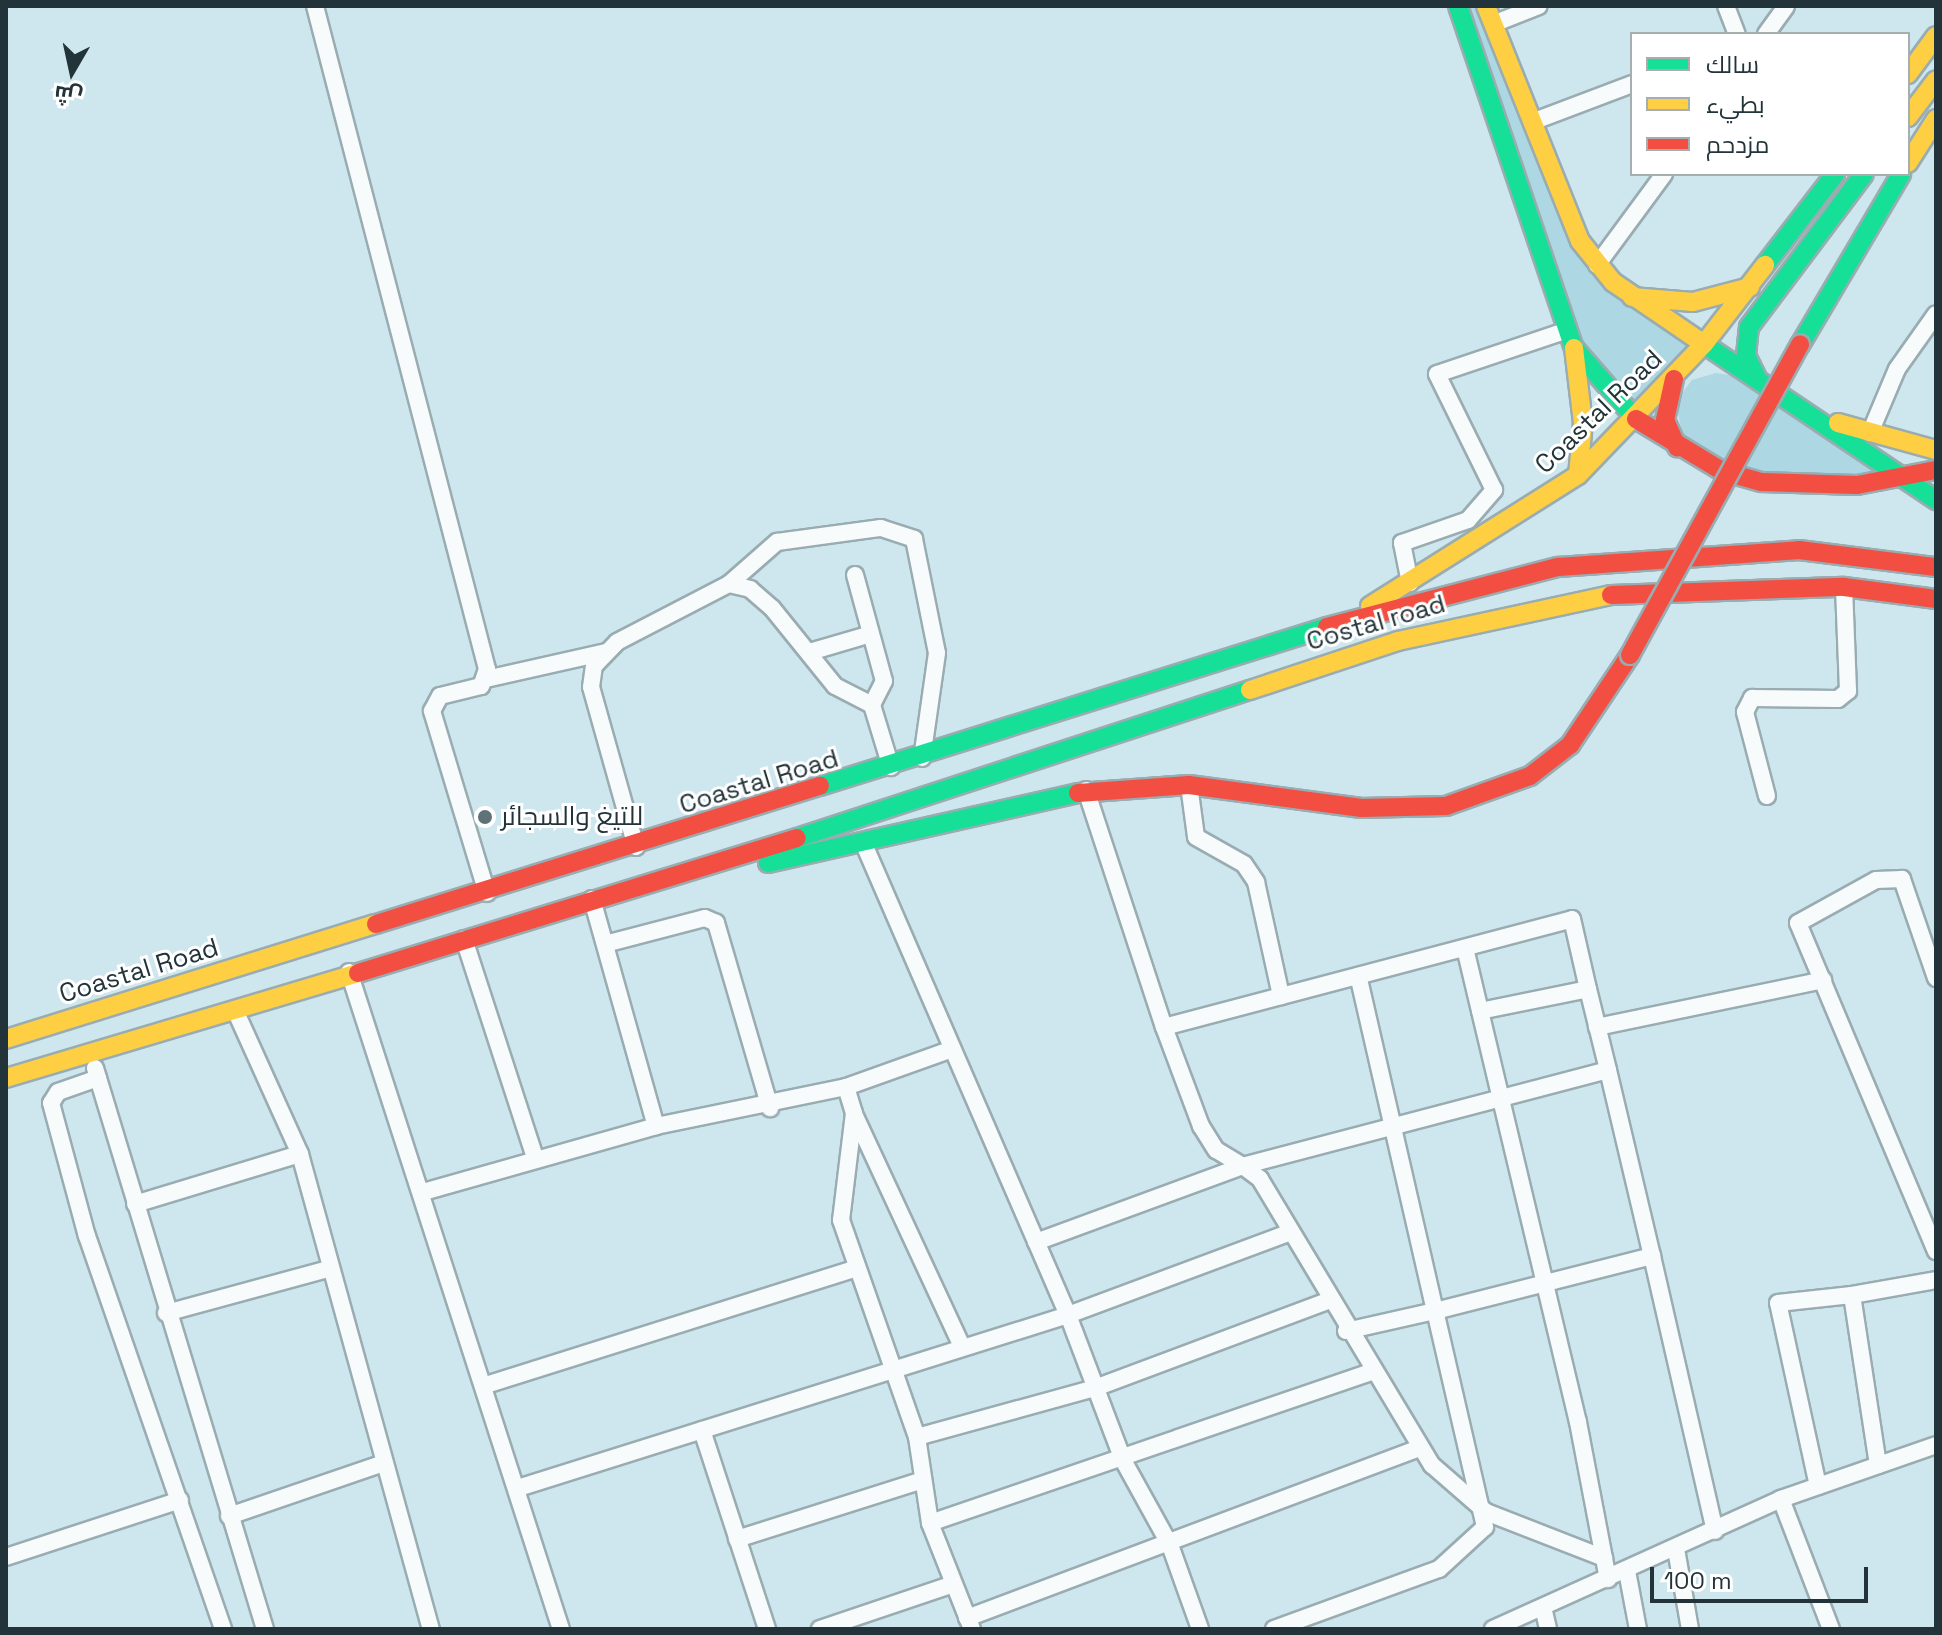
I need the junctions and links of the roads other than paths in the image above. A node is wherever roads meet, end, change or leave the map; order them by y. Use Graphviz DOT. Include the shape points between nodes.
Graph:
graph roads {
  1 [pos="315,6"];
  2 [pos="1458,6"];
  3 [pos="1539,6"];
  4 [pos="1726,6"];
  5 [pos="1786,6"];
  6 [pos="1490,15"];
  7 [pos="1736,32"];
  8 [pos="1767,32"];
  9 [pos="1936,36"];
  10 [pos="1910,71"];
  11 [pos="1936,80"];
  12 [pos="1630,85"];
  13 [pos="1910,114"];
  14 [pos="1936,119"];
  15 [pos="1532,122"];
  16 [pos="1910,160"];
  17 [pos="1663,176"];
  18 [pos="1834,176"];
  19 [pos="1862,176"];
  20 [pos="1900,176"];
  21 [pos="1597,265"];
  22 [pos="1752,286"];
  23 [pos="1632,297"];
  24 [pos="1936,314"];
  25 [pos="1571,339"];
  26 [pos="1704,344"];
  27 [pos="1675,377"];
  28 [pos="1758,380"];
  29 [pos="1815,416"];
  30 [pos="1636,419"];
  31 [pos="1870,433"];
  32 [pos="1677,447"];
  33 [pos="1936,450"];
  34 [pos="1936,470"];
  35 [pos="1578,475"];
  36 [pos="1901,478"];
  37 [pos="1936,500"];
  38 [pos="1936,567"];
  39 [pos="855,575"];
  40 [pos="1410,583"];
  41 [pos="729,584"];
  42 [pos="1844,587"];
  43 [pos="1936,599"];
  44 [pos="1341,623"];
  45 [pos="871,634"];
  46 [pos="813,651"];
  47 [pos="606,652"];
  48 [pos="486,679"];
  49 [pos="872,705"];
  50 [pos="922,758"];
  51 [pos="891,768"];
  52 [pos="1189,785"];
  53 [pos="1086,790"];
  54 [pos="1767,796"];
  55 [pos="863,842"];
  56 [pos="636,847"];
  57 [pos="679,877"];
  58 [pos="487,893"];
  59 [pos="592,899"];
  60 [pos="464,939"];
  61 [pos="605,944"];
  62 [pos="1465,948"];
  63 [pos="349,972"];
  64 [pos="1358,976"];
  65 [pos="1936,978"];
  66 [pos="1823,980"];
  67 [pos="1588,989"];
  68 [pos="1281,996"];
  69 [pos="235,1010"];
  70 [pos="1480,1011"];
  71 [pos="1164,1027"];
  72 [pos="1597,1027"];
  73 [pos="6,1039"];
  74 [pos="952,1049"];
  75 [pos="91,1053"];
  76 [pos="1608,1070"];
  77 [pos="6,1078"];
  78 [pos="98,1078"];
  79 [pos="846,1087"];
  80 [pos="1501,1098"];
  81 [pos="770,1108"];
  82 [pos="854,1113"];
  83 [pos="656,1126"];
  84 [pos="1393,1127"];
  85 [pos="300,1154"];
  86 [pos="535,1158"];
  87 [pos="1243,1166"];
  88 [pos="423,1192"];
  89 [pos="135,1204"];
  90 [pos="1288,1233"];
  91 [pos="1036,1242"];
  92 [pos="1936,1251"];
  93 [pos="1652,1256"];
  94 [pos="857,1268"];
  95 [pos="328,1269"];
  96 [pos="1936,1280"];
  97 [pos="1547,1285"];
  98 [pos="1852,1295"];
  99 [pos="1328,1301"];
  100 [pos="1435,1311"];
  101 [pos="166,1313"];
  102 [pos="1068,1315"];
  103 [pos="1346,1331"];
  104 [pos="962,1347"];
  105 [pos="891,1370"];
  106 [pos="1370,1372"];
  107 [pos="486,1385"];
  108 [pos="1095,1388"];
  109 [pos="702,1430"];
  110 [pos="917,1437"];
  111 [pos="1936,1445"];
  112 [pos="1420,1448"];
  113 [pos="1123,1460"];
  114 [pos="381,1464"];
  115 [pos="1878,1465"];
  116 [pos="923,1480"];
  117 [pos="1818,1486"];
  118 [pos="518,1488"];
  119 [pos="1781,1499"];
  120 [pos="180,1500"];
  121 [pos="1486,1512"];
  122 [pos="229,1516"];
  123 [pos="930,1523"];
  124 [pos="1715,1531"];
  125 [pos="737,1539"];
  126 [pos="1170,1545"];
  127 [pos="1676,1549"];
  128 [pos="6,1557"];
  129 [pos="1604,1558"];
  130 [pos="1627,1571"];
  131 [pos="1608,1579"];
  132 [pos="951,1585"];
  133 [pos="1543,1607"];
  134 [pos="970,1624"];
  135 [pos="223,1629"];
  136 [pos="265,1629"];
  137 [pos="431,1629"];
  138 [pos="561,1629"];
  139 [pos="767,1629"];
  140 [pos="820,1629"];
  141 [pos="1200,1629"];
  142 [pos="1274,1629"];
  143 [pos="1493,1629"];
  144 [pos="1548,1629"];
  145 [pos="1638,1629"];
  146 [pos="1690,1629"];
  147 [pos="1831,1629"];
  1 -- 48 [label="street"];
  2 -- 25 [label="main road"];
  3 -- 6 [label="street"];
  4 -- 7 [label="street"];
  5 -- 8 [label="street"];
  6 -- 15 [label="main road"];
  9 -- 10 [label="main road"];
  11 -- 13 [label="main road"];
  12 -- 15 [label="street"];
  14 -- 16 [label="main road"];
  15 -- 21 [label="main road" via="1573,228"];
  17 -- 21 [label="street"];
  18 -- 22 [label="main road, Coastal Road"];
  19 -- 28 [label="main road" via="1749,327 1746,355"];
  20 -- 52 [label="main road, bridge" via="1800,345 1630,655 1570,745 1530,776 1446,806 1361,808"];
  21 -- 23 [label="main road"];
  22 -- 23 [label="main road" via="1693,302"];
  22 -- 26 [label="main road, Coastal Road"];
  23 -- 26 [label="main road"];
  24 -- 31 [label="street" via="1897,369"];
  25 -- 30 [label="main road"];
  25 -- 35 [label="main road" via="1583,423"];
  25 -- 40 [label="street" via="1437,374 1494,490 1468,520 1402,543"];
  26 -- 27 [label="main road, Coastal Road"];
  26 -- 28 [label="main road"];
  27 -- 30 [label="main road, Coastal Road"];
  27 -- 32 [label="main road" via="1665,411"];
  28 -- 29 [label="main road"];
  29 -- 31 [label="main road"];
  29 -- 36 [label="main road"];
  30 -- 32 [label="main road"];
  30 -- 35 [label="main road, Coastal Road"];
  31 -- 33 [label="main road"];
  32 -- 36 [label="main road" via="1761,482 1810,487"];
  34 -- 36 [label="main road"];
  35 -- 40 [label="main road, Coastal Road"];
  36 -- 37 [label="main road"];
  38 -- 44 [label="main road, Coastal Road" via="1799,550 1627,558 1558,567"];
  39 -- 45 [label="street"];
  40 -- 44 [label="main road, Coastal Road"];
  41 -- 46 [label="street" via="750,589"];
  41 -- 47 [label="street"];
  41 -- 50 [label="street" via="777,542 881,528 914,539 937,653"];
  42 -- 43 [label="main road, Costal road"];
  42 -- 54 [label="street" via="1848,691 1838,699 1752,698 1745,712"];
  42 -- 57 [label="main road, Costal road" via="1599,596 1495,617 1290,674"];
  44 -- 50 [label="main road, Coastal Road"];
  45 -- 46 [label="street"];
  45 -- 49 [label="street" via="884,681"];
  46 -- 49 [label="street" via="835,686"];
  47 -- 48 [label="street"];
  47 -- 56 [label="street" via="591,687"];
  48 -- 58 [label="street" via="440,696 432,711"];
  49 -- 51 [label="street"];
  50 -- 51 [label="main road, Coastal Road"];
  51 -- 56 [label="main road, Coastal Road"];
  52 -- 53 [label="main road"];
  52 -- 68 [label="street" via="1196,837 1244,864 1256,882"];
  53 -- 55 [label="main road"];
  53 -- 71 [label="street"];
  55 -- 57 [label="main road"];
  55 -- 74 [label="street"];
  56 -- 58 [label="main road, Coastal Road"];
  57 -- 59 [label="main road"];
  58 -- 73 [label="main road, Coastal Road"];
  59 -- 60 [label="main road"];
  59 -- 61 [label="street"];
  60 -- 63 [label="main road"];
  60 -- 86 [label="street"];
  61 -- 81 [label="street" via="705,918 716,923"];
  61 -- 83 [label="street"];
  62 -- 64 [label="street"];
  62 -- 67 [label="street" via="1572,919"];
  62 -- 70 [label="street"];
  63 -- 69 [label="main road"];
  63 -- 88 [label="street"];
  64 -- 68 [label="street"];
  64 -- 84 [label="street"];
  65 -- 66 [label="street" via="1902,879 1894,876 1798,923"];
  66 -- 72 [label="street"];
  66 -- 92 [label="street"];
  67 -- 70 [label="street"];
  67 -- 72 [label="street"];
  68 -- 71 [label="street"];
  69 -- 75 [label="main road"];
  69 -- 85 [label="street"];
  70 -- 80 [label="street"];
  71 -- 87 [label="street" via="1201,1126 1216,1150"];
  72 -- 76 [label="street"];
  74 -- 79 [label="street"];
  74 -- 91 [label="street"];
  75 -- 77 [label="main road"];
  75 -- 78 [label="street"];
  76 -- 80 [label="street"];
  76 -- 93 [label="street"];
  78 -- 89 [label="street"];
  78 -- 120 [label="street" via="58,1092 51,1103 87,1236"];
  79 -- 81 [label="street"];
  79 -- 82 [label="street"];
  80 -- 84 [label="street"];
  80 -- 97 [label="street"];
  81 -- 83 [label="street"];
  82 -- 94 [label="street" via="840,1187"];
  82 -- 104 [label="street"];
  83 -- 86 [label="street"];
  84 -- 87 [label="street"];
  84 -- 100 [label="street"];
  85 -- 89 [label="street"];
  85 -- 95 [label="street"];
  86 -- 88 [label="street"];
  87 -- 90 [label="street" via="1260,1179"];
  87 -- 91 [label="street"];
  88 -- 107 [label="street"];
  89 -- 101 [label="street"];
  90 -- 99 [label="street"];
  90 -- 102 [label="street"];
  91 -- 102 [label="street"];
  93 -- 97 [label="street"];
  93 -- 124 [label="street"];
  94 -- 105 [label="street"];
  94 -- 107 [label="street"];
  95 -- 101 [label="street"];
  95 -- 114 [label="street"];
  96 -- 98 [label="street"];
  97 -- 100 [label="street"];
  97 -- 129 [label="street"];
  98 -- 115 [label="street"];
  98 -- 117 [label="street" via="1778,1303"];
  99 -- 103 [label="street"];
  99 -- 108 [label="street"];
  100 -- 103 [label="street"];
  100 -- 121 [label="street"];
  101 -- 122 [label="street"];
  102 -- 104 [label="street"];
  102 -- 108 [label="street"];
  103 -- 106 [label="street"];
  104 -- 105 [label="street"];
  105 -- 109 [label="street"];
  105 -- 110 [label="street"];
  106 -- 112 [label="street"];
  106 -- 113 [label="street"];
  107 -- 118 [label="street"];
  108 -- 110 [label="street"];
  108 -- 113 [label="street"];
  109 -- 118 [label="street"];
  109 -- 125 [label="street"];
  110 -- 116 [label="street"];
  111 -- 115 [label="street"];
  112 -- 121 [label="street"];
  112 -- 126 [label="street"];
  113 -- 123 [label="street"];
  113 -- 126 [label="street"];
  114 -- 122 [label="street"];
  114 -- 137 [label="street"];
  115 -- 117 [label="street"];
  116 -- 123 [label="street"];
  116 -- 125 [label="street"];
  117 -- 119 [label="street"];
  118 -- 138 [label="street"];
  119 -- 124 [label="street"];
  119 -- 147 [label="street"];
  120 -- 128 [label="street"];
  120 -- 135 [label="street"];
  121 -- 129 [label="street"];
  121 -- 142 [label="street" via="1485,1527 1439,1569"];
  122 -- 136 [label="street"];
  123 -- 132 [label="street"];
  124 -- 127 [label="street"];
  125 -- 139 [label="street"];
  126 -- 134 [label="street"];
  126 -- 141 [label="street"];
  127 -- 130 [label="street"];
  127 -- 146 [label="street"];
  129 -- 131 [label="street"];
  130 -- 131 [label="street"];
  130 -- 145 [label="street"];
  131 -- 133 [label="street"];
  132 -- 134 [label="street"];
  132 -- 140 [label="street"];
  133 -- 143 [label="street"];
  133 -- 144 [label="street"];
}
